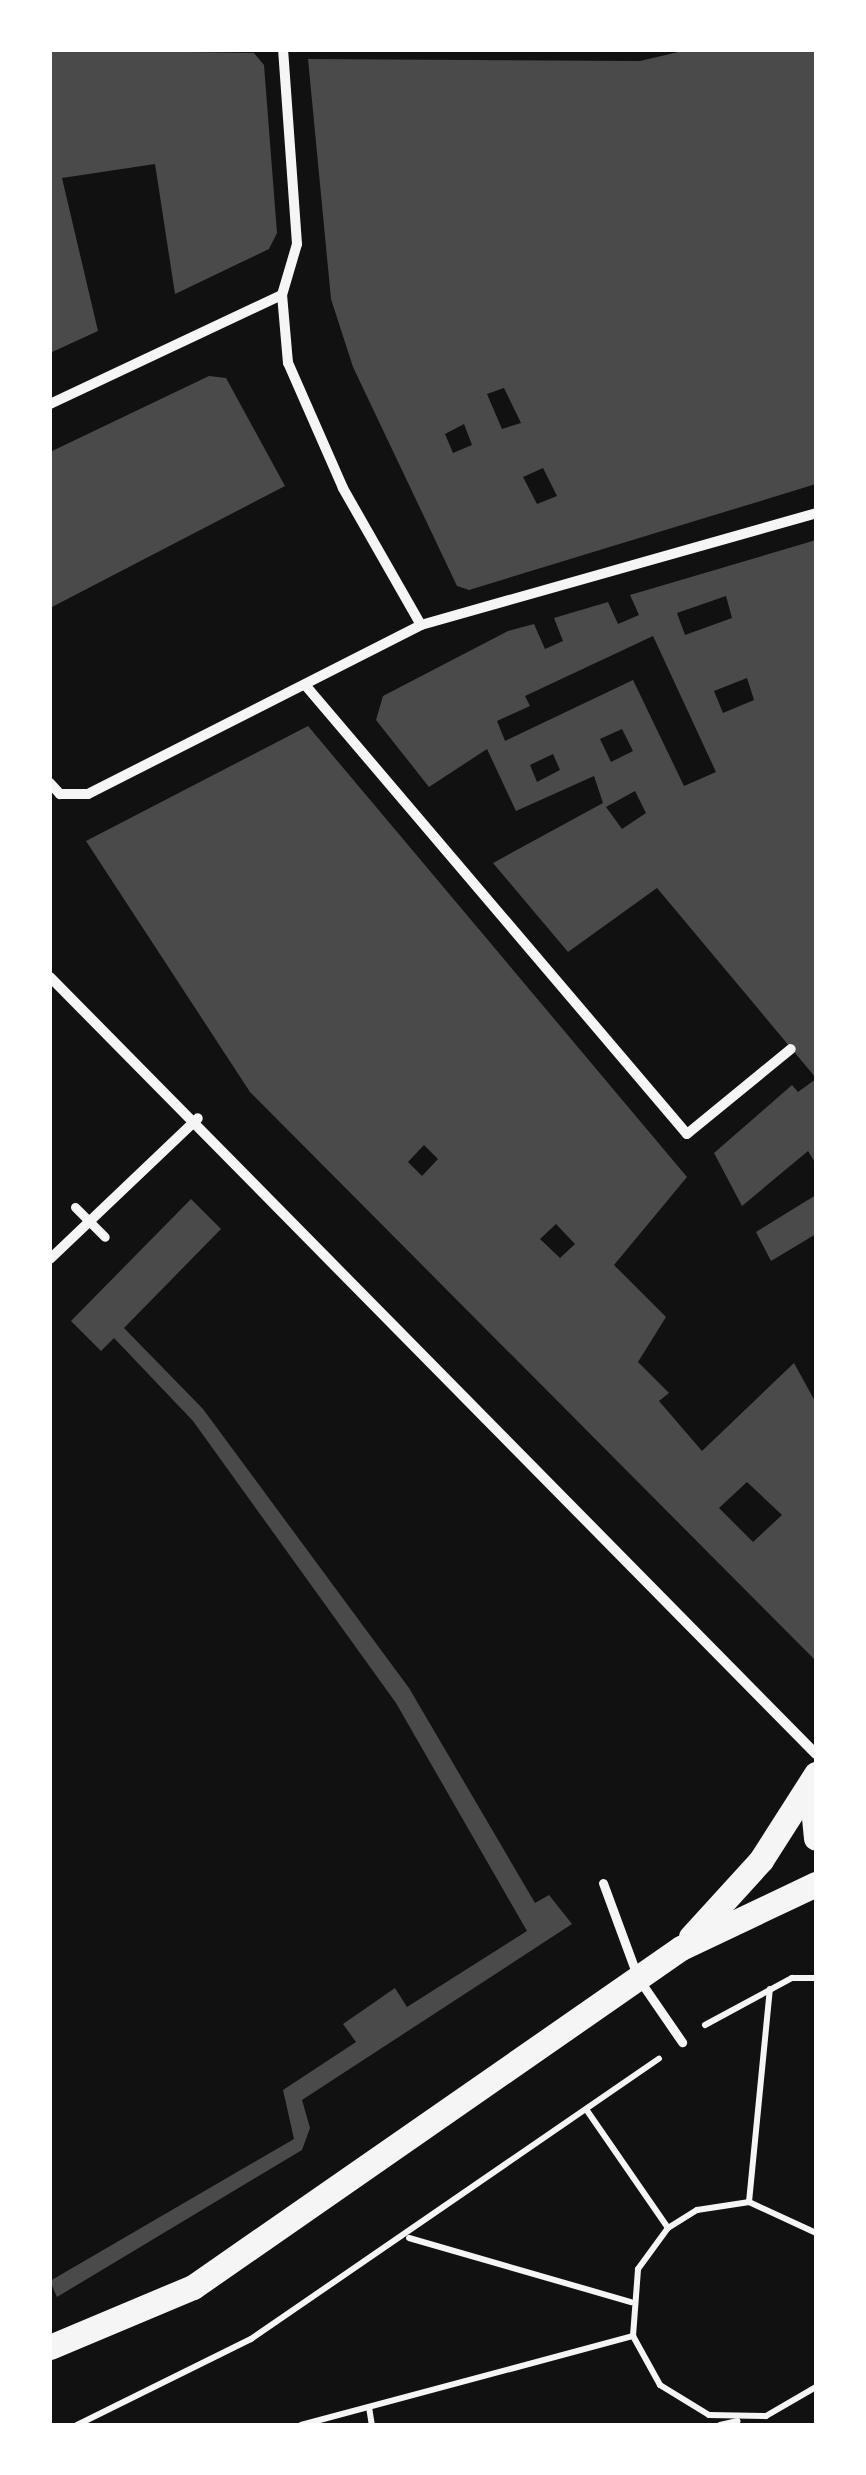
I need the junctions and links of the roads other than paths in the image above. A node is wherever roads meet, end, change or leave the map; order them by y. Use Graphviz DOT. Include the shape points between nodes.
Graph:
graph roads {
  1 [pos="283,50"];
  2 [pos="282,295"];
  3 [pos="50,404"];
  4 [pos="816,513"];
  5 [pos="421,626"];
  6 [pos="306,686"];
  7 [pos="50,783"];
  8 [pos="50,977"];
  9 [pos="791,1049"];
  10 [pos="198,1118"];
  11 [pos="75,1207"];
  12 [pos="89,1221"];
  13 [pos="106,1237"];
  14 [pos="50,1259"];
  15 [pos="816,1754"];
  16 [pos="814,1778"];
  17 [pos="816,1838"];
  18 [pos="603,1883"];
  19 [pos="816,1884"];
  20 [pos="680,1948"];
  21 [pos="638,1978"];
  22 [pos="682,2042"];
  23 [pos="50,2347"];
  1 -- 2 [label="street" via="298,244"];
  2 -- 3 [label="street"];
  2 -- 5 [label="street" via="288,363 343,488"];
  4 -- 5 [label="street"];
  5 -- 6 [label="street"];
  6 -- 7 [label="street" via="88,794 60,794"];
  6 -- 9 [label="street" via="687,1134"];
  8 -- 10 [label="street"];
  10 -- 12 [label="street"];
  10 -- 15 [label="street"];
  11 -- 12 [label="street"];
  12 -- 13 [label="street"];
  12 -- 14 [label="street"];
  16 -- 17 [label="main road"];
  16 -- 20 [label="main road" via="761,1860"];
  18 -- 21 [label="street"];
  19 -- 20 [label="main road"];
  20 -- 21 [label="main road"];
  21 -- 22 [label="street"];
  21 -- 23 [label="main road" via="193,2287"];
}
